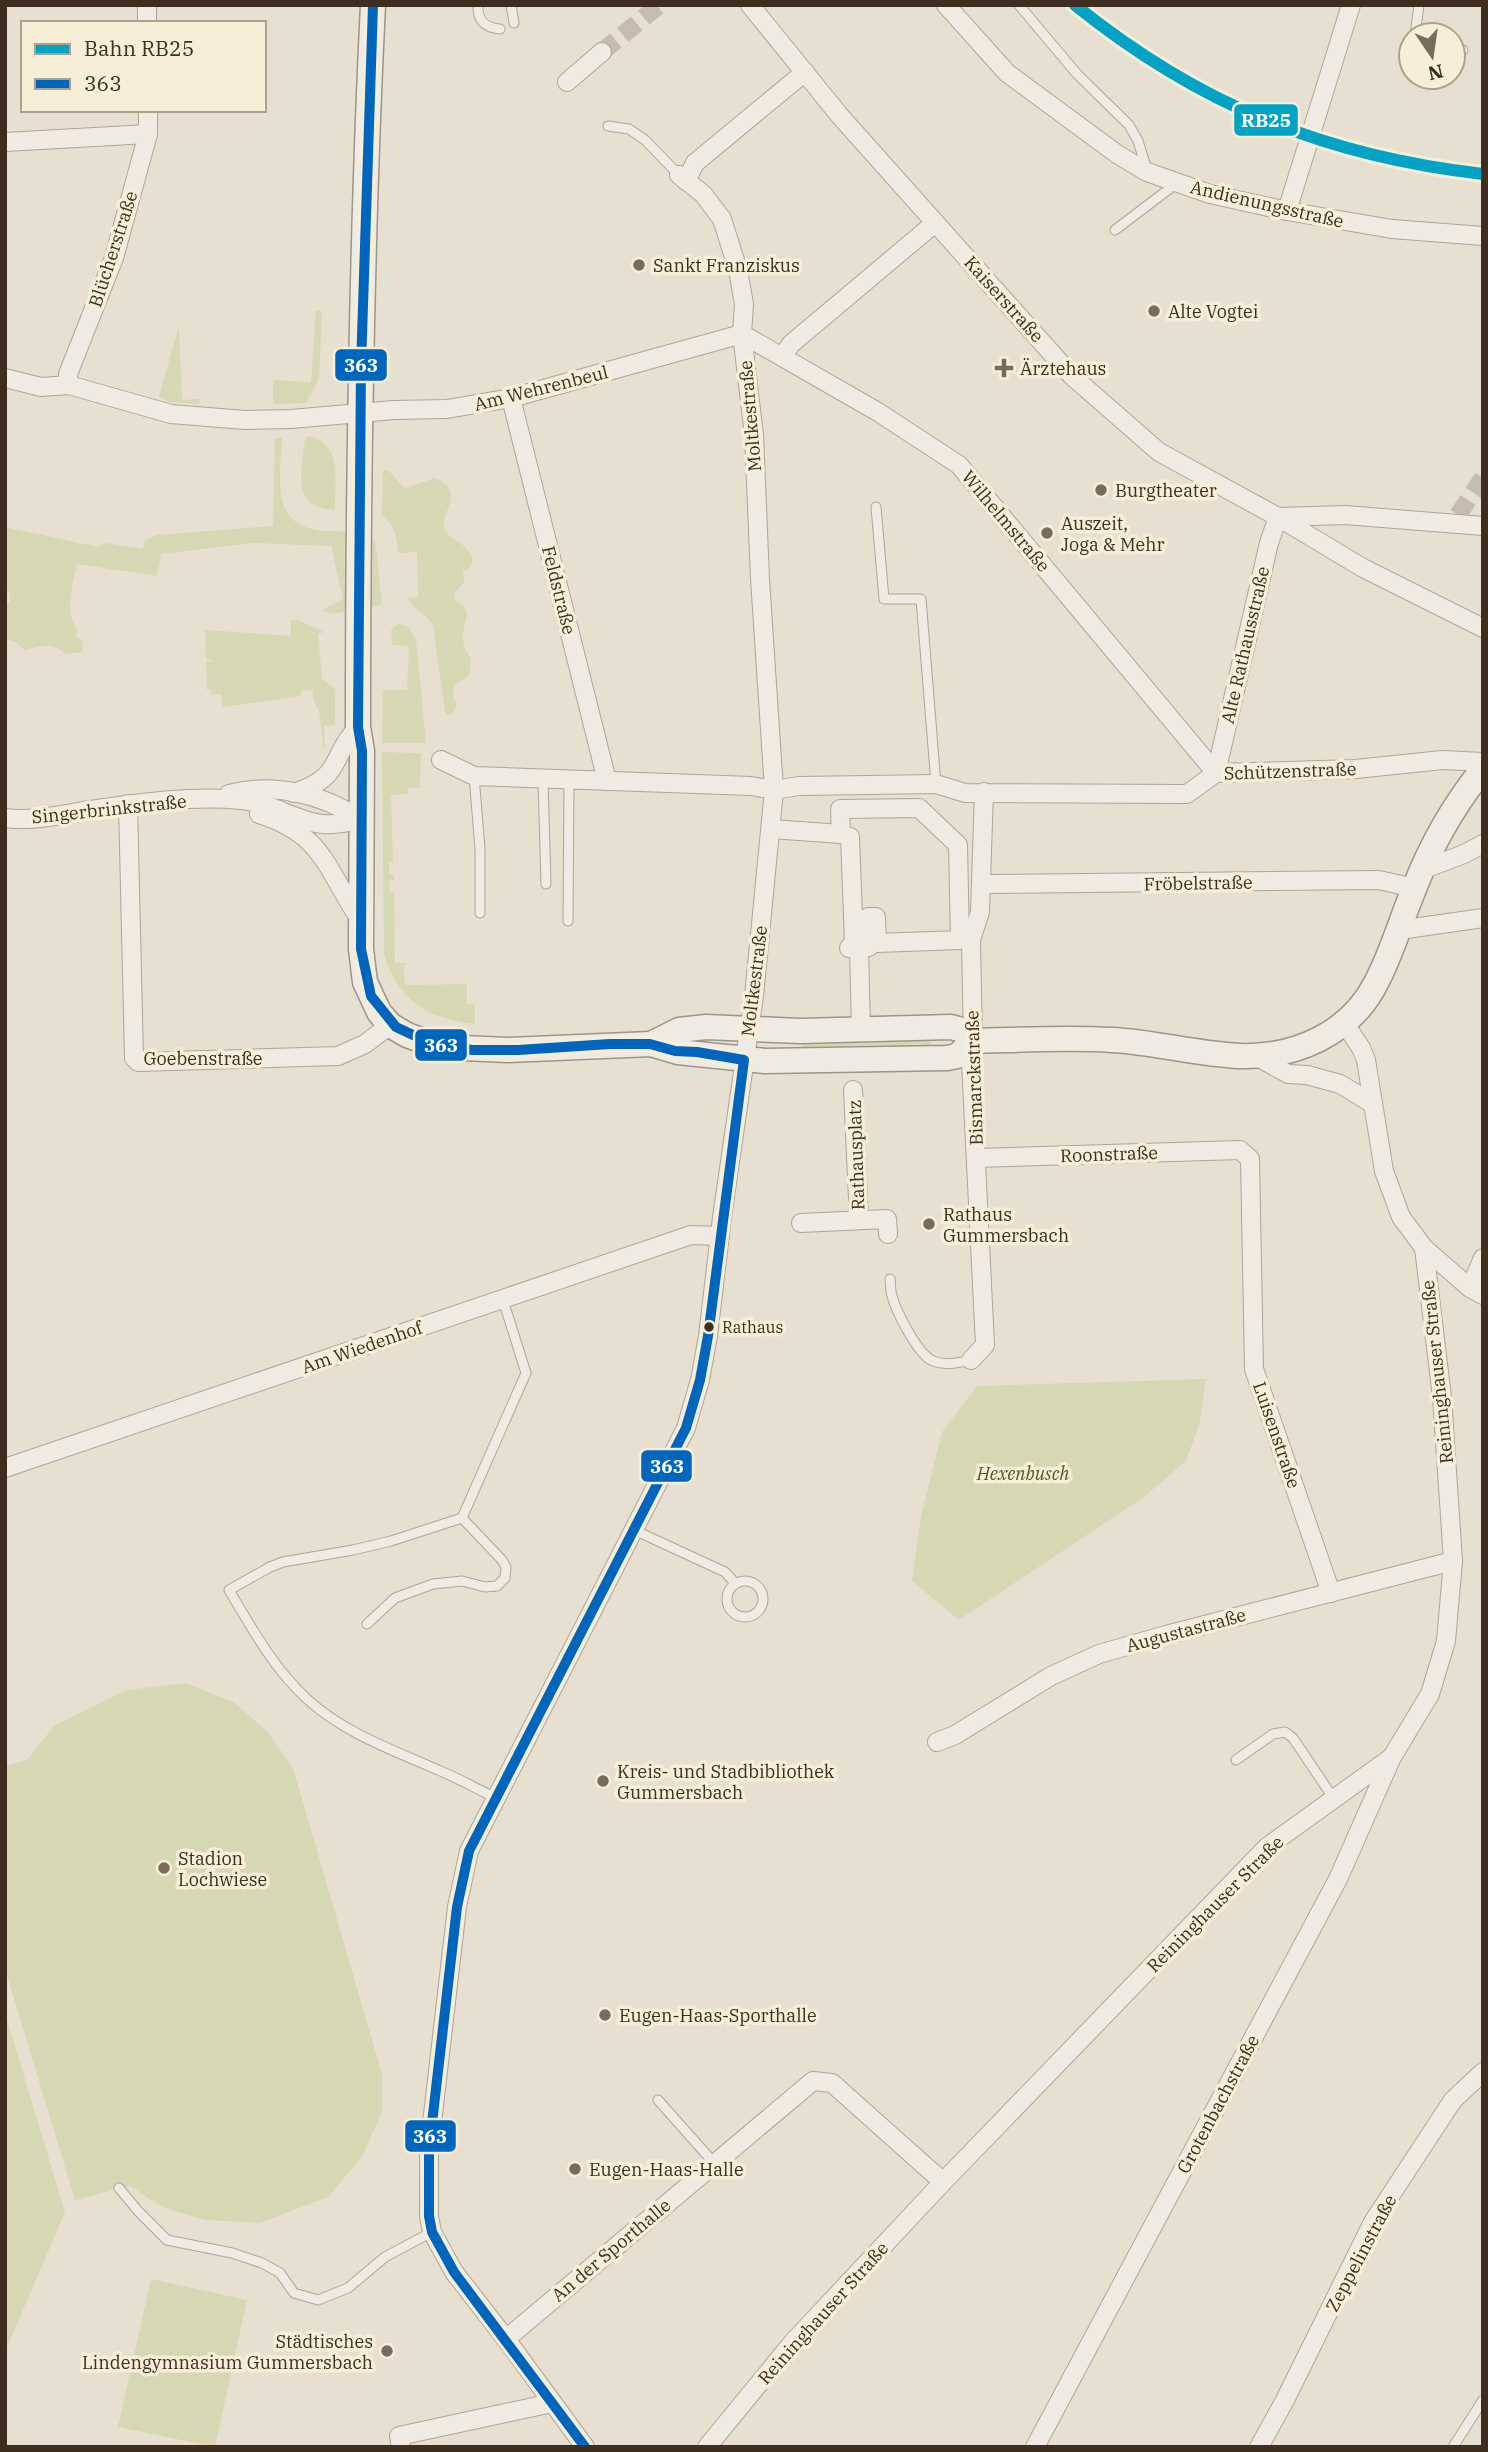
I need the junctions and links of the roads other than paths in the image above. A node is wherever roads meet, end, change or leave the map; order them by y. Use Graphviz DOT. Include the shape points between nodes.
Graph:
graph roads {
  1 [pos="373,5"];
  2 [pos="478,5"];
  3 [pos="511,5"];
  4 [pos="750,5"];
  5 [pos="946,5"];
  6 [pos="1019,5"];
  7 [pos="1351,5"];
  8 [pos="514,23"];
  9 [pos="499,29"];
  10 [pos="602,52"];
  11 [pos="805,72"];
  12 [pos="567,82"];
  13 [pos="148,112"];
  14 [pos="608,126"];
  15 [pos="148,134"];
  16 [pos="5,142"];
  17 [pos="1147,172"];
  18 [pos="682,178"];
  19 [pos="1177,183"];
  20 [pos="1287,211"];
  21 [pos="935,223"];
  22 [pos="1115,230"];
  23 [pos="1483,236"];
  24 [pos="742,334"];
  25 [pos="783,356"];
  26 [pos="5,379"];
  27 [pos="69,385"];
  28 [pos="511,398"];
  29 [pos="359,413"];
  30 [pos="876,507"];
  31 [pos="1278,517"];
  32 [pos="1483,526"];
  33 [pos="1483,628"];
  34 [pos="358,727"];
  35 [pos="442,760"];
  36 [pos="1483,762"];
  37 [pos="1483,769"];
  38 [pos="1216,773"];
  39 [pos="474,776"];
  40 [pos="543,780"];
  41 [pos="569,781"];
  42 [pos="607,781"];
  43 [pos="936,784"];
  44 [pos="774,790"];
  45 [pos="984,792"];
  46 [pos="295,793"];
  47 [pos="212,799"];
  48 [pos="128,804"];
  49 [pos="5,818"];
  50 [pos="360,820"];
  51 [pos="771,829"];
  52 [pos="841,834"];
  53 [pos="1483,844"];
  54 [pos="1418,879"];
  55 [pos="546,884"];
  56 [pos="981,884"];
  57 [pos="480,913"];
  58 [pos="1483,918"];
  59 [pos="361,920"];
  60 [pos="969,920"];
  61 [pos="568,922"];
  62 [pos="1399,930"];
  63 [pos="859,948"];
  64 [pos="1345,1024"];
  65 [pos="390,1025"];
  66 [pos="749,1029"];
  67 [pos="861,1030"];
  68 [pos="973,1041"];
  69 [pos="651,1044"];
  70 [pos="1256,1056"];
  71 [pos="744,1060"];
  72 [pos="853,1090"];
  73 [pos="1373,1104"];
  74 [pos="1240,1150"];
  75 [pos="977,1158"];
  76 [pos="859,1220"];
  77 [pos="801,1223"];
  78 [pos="888,1234"];
  79 [pos="720,1236"];
  80 [pos="1424,1248"];
  81 [pos="1483,1258"];
  82 [pos="890,1279"];
  83 [pos="1476,1292"];
  84 [pos="503,1300"];
  85 [pos="971,1360"];
  86 [pos="5,1468"];
  87 [pos="462,1518"];
  88 [pos="635,1530"];
  89 [pos="1453,1561"];
  90 [pos="735,1583"];
  91 [pos="1331,1593"];
  92 [pos="367,1624"];
  93 [pos="937,1742"];
  94 [pos="1392,1757"];
  95 [pos="1236,1760"];
  96 [pos="496,1798"];
  97 [pos="1334,1799"];
  98 [pos="1483,2072"];
  99 [pos="658,2100"];
  100 [pos="714,2163"];
  101 [pos="943,2182"];
  102 [pos="119,2188"];
  103 [pos="432,2232"];
  104 [pos="506,2339"];
  105 [pos="1483,2400"];
  106 [pos="552,2403"];
  107 [pos="401,2447"];
  108 [pos="585,2447"];
  109 [pos="707,2447"];
  110 [pos="1035,2447"];
  111 [pos="1259,2447"];
  112 [pos="1453,2447"];
  1 -- 29 [label="street"];
  2 -- 9 [label="lane" via="482,22"];
  3 -- 8 [label="lane"];
  4 -- 11 [label="street, Kaiserstraße"];
  5 -- 17 [label="street, Andienungsstraße" via="1007,73"];
  6 -- 17 [label="lane" via="1077,74 1129,125"];
  7 -- 20 [label="street"];
  10 -- 12 [label="street"];
  11 -- 18 [label="street"];
  11 -- 21 [label="street, Kaiserstraße"];
  13 -- 15 [label="street, Blücherstraße"];
  14 -- 18 [label="lane" via="629,129 645,140"];
  15 -- 16 [label="street"];
  15 -- 27 [label="street, Blücherstraße" via="114,258 68,374"];
  17 -- 19 [label="street, Andienungsstraße"];
  18 -- 24 [label="street, Moltkestraße" via="703,194 722,219 744,304"];
  19 -- 20 [label="street, Andienungsstraße"];
  19 -- 22 [label="lane"];
  20 -- 23 [label="street, Andienungsstraße" via="1392,229"];
  21 -- 25 [label="street" via="791,344"];
  21 -- 31 [label="street, Kaiserstraße" via="1096,400 1159,452"];
  24 -- 25 [label="street, Wilhelmstraße"];
  24 -- 28 [label="street, Am Wehrenbeul"];
  24 -- 44 [label="street, Moltkestraße" via="754,435"];
  25 -- 38 [label="street, Wilhelmstraße" via="959,465"];
  26 -- 27 [label="street, Am Wehrenbeul" via="41,387"];
  27 -- 29 [label="street, Am Wehrenbeul" via="171,414 245,420"];
  28 -- 29 [label="street, Am Wehrenbeul" via="447,409"];
  28 -- 42 [label="street, Feldstraße"];
  29 -- 34 [label="street"];
  30 -- 43 [label="lane" via="884,599 922,598"];
  31 -- 32 [label="street" via="1345,515 1457,520"];
  31 -- 33 [label="street, Kaiserstraße" via="1363,568"];
  31 -- 38 [label="street, Alte Rathausstraße"];
  34 -- 46 [label="street" via="327,776"];
  34 -- 50 [label="street"];
  35 -- 39 [label="street"];
  36 -- 38 [label="street, Schützenstraße" via="1441,760 1356,769"];
  37 -- 54 [label="street" via="1458,801"];
  38 -- 45 [label="street, Schützenstraße" via="1187,794"];
  39 -- 40 [label="street"];
  39 -- 57 [label="lane" via="481,849"];
  40 -- 41 [label="street"];
  40 -- 55 [label="lane"];
  41 -- 42 [label="street"];
  41 -- 61 [label="lane"];
  42 -- 44 [label="street"];
  43 -- 44 [label="street, Schützenstraße"];
  43 -- 45 [label="street, Schützenstraße" via="965,793"];
  44 -- 51 [label="street, Moltkestraße"];
  45 -- 56 [label="street, Bismarckstraße"];
  46 -- 47 [label="street, Singerbrinkstraße" via="248,789"];
  46 -- 50 [label="street, Singerbrinkstraße" via="327,800"];
  47 -- 48 [label="street, Singerbrinkstraße"];
  47 -- 50 [label="street, Singerbrinkstraße" via="269,805 320,824"];
  47 -- 59 [label="street, Singerbrinkstraße" via="270,817 312,841"];
  48 -- 49 [label="street, Singerbrinkstraße"];
  48 -- 65 [label="street, Goebenstraße" via="134,1058 138,1062 338,1056 365,1044"];
  50 -- 59 [label="street"];
  51 -- 52 [label="street"];
  51 -- 66 [label="street, Moltkestraße"];
  52 -- 60 [label="street" via="839,809 919,808 958,845"];
  52 -- 63 [label="street" via="850,837 854,942 849,948"];
  53 -- 54 [label="street"];
  54 -- 56 [label="street, Fröbelstraße"];
  54 -- 62 [label="street"];
  56 -- 60 [label="street, Bismarckstraße" via="980,912"];
  58 -- 62 [label="street"];
  59 -- 65 [label="street" via="365,982"];
  60 -- 63 [label="street" via="961,940 877,943 876,917 867,917 869,947"];
  60 -- 68 [label="street, Bismarckstraße"];
  62 -- 64 [label="street" via="1377,982"];
  63 -- 67 [label="street"];
  64 -- 70 [label="street" via="1308,1044"];
  64 -- 73 [label="street, Reininghauser Straße" via="1366,1060"];
  65 -- 69 [label="street" via="423,1042 456,1049"];
  66 -- 67 [label="street"];
  66 -- 69 [label="street" via="679,1030"];
  66 -- 71 [label="street, Moltkestraße"];
  67 -- 68 [label="street" via="951,1027"];
  68 -- 70 [label="street" via="1114,1040"];
  68 -- 71 [label="street" via="957,1056 947,1058"];
  68 -- 75 [label="street, Bismarckstraße"];
  69 -- 71 [label="street"];
  70 -- 73 [label="street" via="1288,1074 1340,1084"];
  71 -- 79 [label="street, Moltkestraße"];
  72 -- 76 [label="street, Rathausplatz"];
  73 -- 80 [label="street, Reininghauser Straße" via="1384,1171 1401,1217"];
  74 -- 75 [label="street, Roonstraße"];
  74 -- 91 [label="street, Luisenstraße" via="1250,1159 1254,1368"];
  75 -- 85 [label="street, Bismarckstraße" via="985,1345"];
  76 -- 77 [label="street, Rathausplatz"];
  76 -- 78 [label="street, Rathausplatz" via="887,1219"];
  79 -- 84 [label="street, Am Wiedenhof" via="691,1235"];
  79 -- 88 [label="street, Moltkestraße" via="704,1364 686,1428"];
  80 -- 83 [label="street"];
  80 -- 89 [label="street, Reininghauser Straße" via="1442,1397"];
  81 -- 83 [label="street"];
  82 -- 85 [label="lane" via="899,1314 930,1360 948,1365"];
  84 -- 86 [label="street, Am Wiedenhof"];
  84 -- 87 [label="lane" via="526,1373"];
  87 -- 92 [label="lane" via="502,1560 505,1578 497,1586 462,1581 433,1584 395,1598"];
  87 -- 96 [label="lane" via="391,1541 284,1562 229,1590 279,1667 305,1698 333,1720"];
  88 -- 90 [label="lane" via="725,1572"];
  88 -- 96 [label="street, Moltkestraße"];
  89 -- 91 [label="street, Augustastraße"];
  89 -- 94 [label="street, Reininghauser Straße" via="1446,1641 1430,1694"];
  90 -- 90 [label="lane" via="728,1592 728,1605 736,1615 754,1615 764,1601 762,1589 753,1581"];
  91 -- 93 [label="street, Augustastraße" via="1099,1654 1051,1676"];
  94 -- 97 [label="street, Reininghauser Straße"];
  94 -- 110 [label="street, Grotenbachstraße" via="1338,1878"];
  95 -- 97 [label="lane" via="1273,1734 1285,1732"];
  96 -- 103 [label="street, Moltkestraße" via="469,1851 457,1907 429,2148"];
  97 -- 101 [label="street, Reininghauser Straße" via="1267,1847"];
  98 -- 111 [label="street, Zeppelinstraße" via="1454,2100 1373,2222"];
  99 -- 100 [label="lane"];
  100 -- 101 [label="street, An der Sporthalle" via="813,2081 832,2083"];
  100 -- 104 [label="street, An der Sporthalle"];
  101 -- 109 [label="street, Reininghauser Straße" via="793,2343"];
  102 -- 103 [label="lane" via="167,2240 262,2263 280,2273 294,2293 318,2300 348,2288 385,2257"];
  103 -- 104 [label="street, Moltkestraße" via="454,2272"];
  104 -- 106 [label="street, Moltkestraße"];
  105 -- 112 [label="lane"];
  106 -- 107 [label="street" via="399,2435"];
  106 -- 108 [label="street, Moltkestraße"];
}
